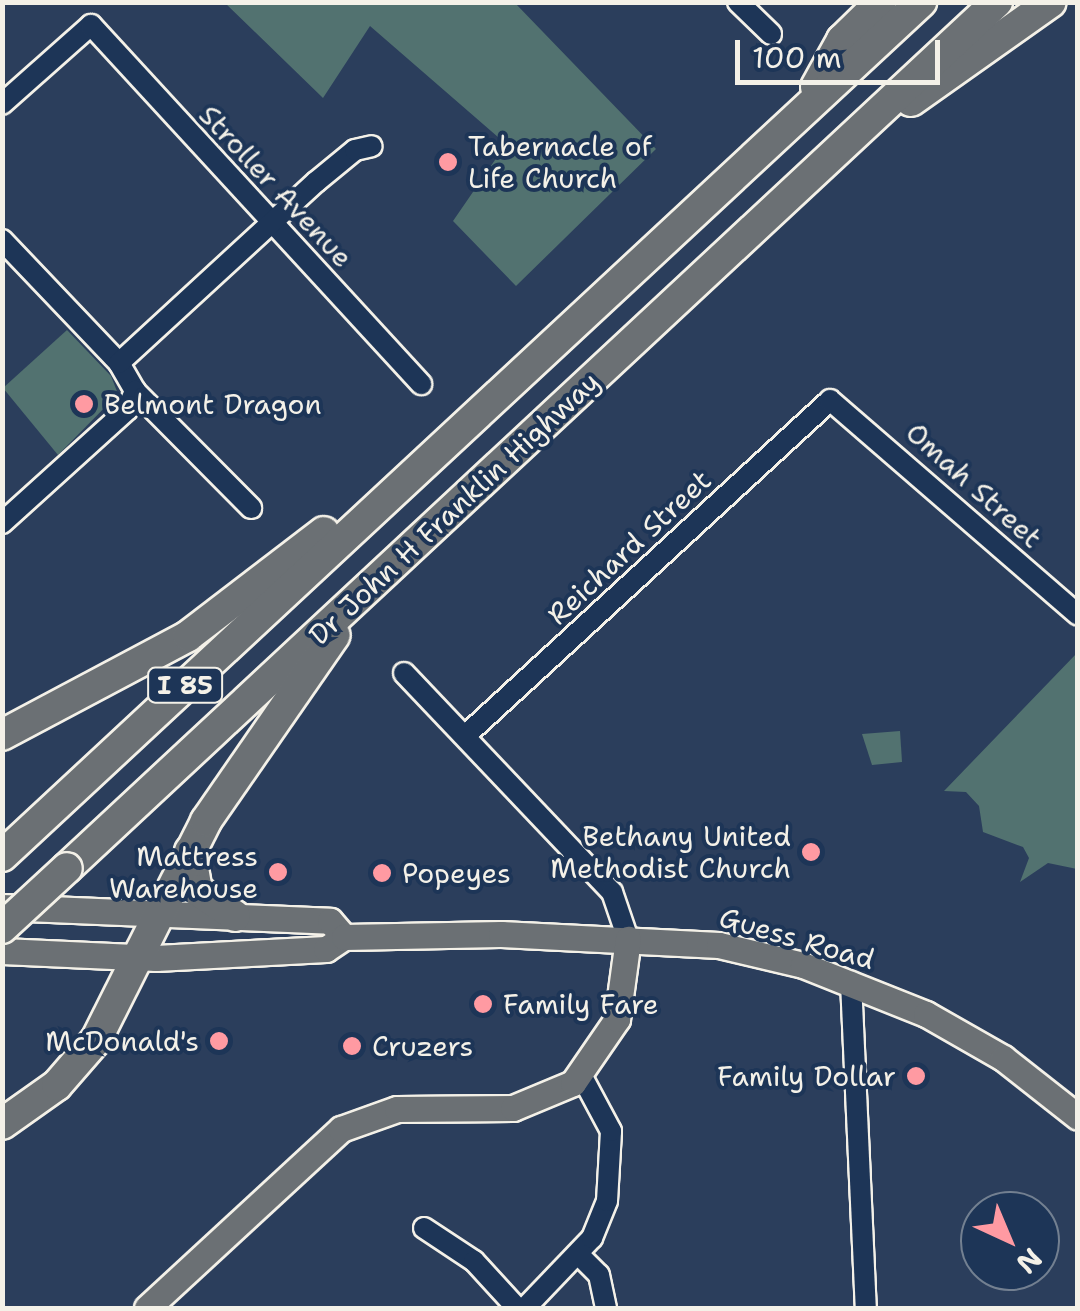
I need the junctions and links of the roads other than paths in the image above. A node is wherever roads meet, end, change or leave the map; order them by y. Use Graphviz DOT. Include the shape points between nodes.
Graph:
graph roads {
  1 [pos="738,2"];
  2 [pos="880,2"];
  3 [pos="921,2"];
  4 [pos="996,2"];
  5 [pos="1051,2"];
  6 [pos="771,34"];
  7 [pos="2,104"];
  8 [pos="804,111"];
  9 [pos="372,146"];
  10 [pos="841,148"];
  11 [pos="272,224"];
  12 [pos="2,240"];
  13 [pos="119,363"];
  14 [pos="421,384"];
  15 [pos="135,391"];
  16 [pos="830,400"];
  17 [pos="251,508"];
  18 [pos="368,515"];
  19 [pos="2,523"];
  20 [pos="368,588"];
  21 [pos="1078,615"];
  22 [pos="404,673"];
  23 [pos="2,735"];
  24 [pos="465,736"];
  25 [pos="190,852"];
  26 [pos="2,856"];
  27 [pos="2,907"];
  28 [pos="160,912"];
  29 [pos="235,916"];
  30 [pos="2,928"];
  31 [pos="344,937"];
  32 [pos="628,939"];
  33 [pos="2,951"];
  34 [pos="140,957"];
  35 [pos="851,982"];
  36 [pos="581,1075"];
  37 [pos="1078,1116"];
  38 [pos="2,1124"];
  39 [pos="424,1228"];
  40 [pos="579,1255"];
  41 [pos="147,1308"];
  42 [pos="517,1308"];
  43 [pos="525,1308"];
  44 [pos="606,1308"];
  45 [pos="866,1308"];
  1 -- 6 [label="street"];
  2 -- 8 [label="highway" via="842,40"];
  3 -- 8 [label="highway, I 85"];
  4 -- 10 [label="highway, I 85"];
  5 -- 10 [label="highway"];
  7 -- 11 [label="street, Stroller Avenue" via="91,26"];
  8 -- 18 [label="highway, I 85"];
  9 -- 11 [label="street" via="355,150"];
  10 -- 20 [label="highway, Dr John H Franklin Highway / I 85"];
  11 -- 13 [label="street"];
  11 -- 14 [label="street, Stroller Avenue"];
  12 -- 13 [label="street"];
  13 -- 15 [label="street"];
  15 -- 17 [label="street"];
  15 -- 19 [label="street" via="128,410"];
  16 -- 21 [label="street, Omah Street"];
  16 -- 24 [label="street, Reichard Street"];
  18 -- 23 [label="highway" via="319,534 188,636"];
  18 -- 26 [label="highway, I 85"];
  20 -- 25 [label="highway"];
  20 -- 30 [label="highway, Dr John H Franklin Highway / I 85, bridge"];
  22 -- 24 [label="street"];
  24 -- 32 [label="street" via="612,892"];
  25 -- 28 [label="highway"];
  25 -- 29 [label="highway" via="197,890"];
  27 -- 28 [label="main road, Guess Road"];
  28 -- 29 [label="main road, Guess Road"];
  28 -- 34 [label="highway"];
  29 -- 31 [label="main road, Guess Road" via="330,921"];
  31 -- 32 [label="main road, Guess Road"];
  31 -- 34 [label="main road, Guess Road" via="326,948"];
  32 -- 35 [label="main road, Guess Road" via="744,949"];
  32 -- 36 [label="main road" via="616,1020"];
  33 -- 34 [label="main road, Guess Road"];
  34 -- 38 [label="highway" via="84,1057"];
  35 -- 37 [label="main road, Guess Road" via="988,1049"];
  35 -- 45 [label="street"];
  36 -- 40 [label="street" via="605,1113 614,1150 602,1218"];
  36 -- 41 [label="main road" via="545,1099 513,1108 398,1109 342,1128"];
  39 -- 42 [label="street" via="474,1261"];
  40 -- 43 [label="street"];
  40 -- 44 [label="street" via="599,1274"];
}
